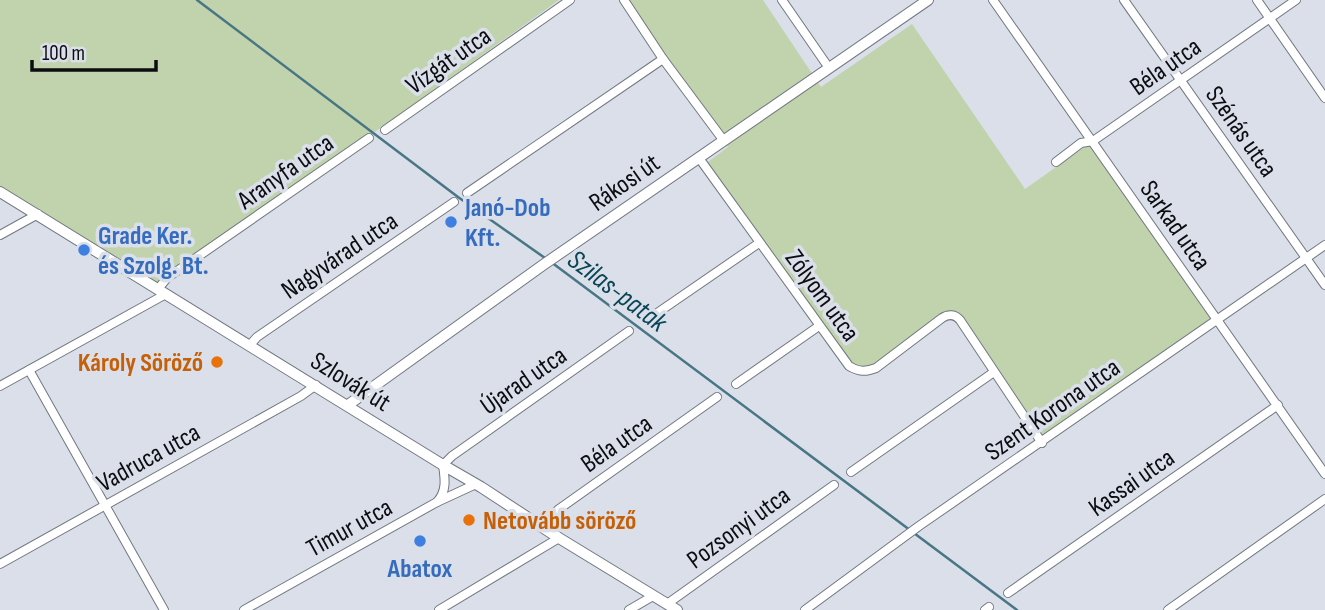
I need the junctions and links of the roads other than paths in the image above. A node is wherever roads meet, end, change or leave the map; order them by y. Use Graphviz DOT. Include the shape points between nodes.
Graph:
graph roads {
  1 [pos="570,0"];
  2 [pos="624,0"];
  3 [pos="782,0"];
  4 [pos="929,0"];
  5 [pos="993,0"];
  6 [pos="1124,0"];
  7 [pos="1257,0"];
  8 [pos="1296,0"];
  9 [pos="1270,18"];
  10 [pos="663,58"];
  11 [pos="829,68"];
  12 [pos="1181,81"];
  13 [pos="1325,98"];
  14 [pos="385,130"];
  15 [pos="369,138"];
  16 [pos="724,141"];
  17 [pos="1093,141"];
  18 [pos="699,158"];
  19 [pos="1056,162"];
  20 [pos="0,192"];
  21 [pos="467,193"];
  22 [pos="454,202"];
  23 [pos="37,214"];
  24 [pos="0,235"];
  25 [pos="759,243"];
  26 [pos="1325,245"];
  27 [pos="1306,258"];
  28 [pos="1325,285"];
  29 [pos="162,291"];
  30 [pos="1217,319"];
  31 [pos="647,320"];
  32 [pos="819,326"];
  33 [pos="629,331"];
  34 [pos="250,345"];
  35 [pos="29,370"];
  36 [pos="993,372"];
  37 [pos="736,384"];
  38 [pos="316,385"];
  39 [pos="0,386"];
  40 [pos="717,397"];
  41 [pos="348,405"];
  42 [pos="1278,405"];
  43 [pos="1042,443"];
  44 [pos="443,465"];
  45 [pos="851,472"];
  46 [pos="1325,474"];
  47 [pos="476,484"];
  48 [pos="834,485"];
  49 [pos="1325,499"];
  50 [pos="437,502"];
  51 [pos="104,505"];
  52 [pos="541,526"];
  53 [pos="559,538"];
  54 [pos="0,564"];
  55 [pos="1008,593"];
  56 [pos="653,596"];
  57 [pos="672,607"];
  58 [pos="164,610"];
  59 [pos="246,610"];
  60 [pos="439,610"];
  61 [pos="629,610"];
  62 [pos="805,610"];
  63 [pos="1168,610"];
  1 -- 14 [label="street, Vízgát utca"];
  2 -- 10 [label="street"];
  3 -- 11 [label="street"];
  4 -- 11 [label="main road, Rákosi út"];
  5 -- 17 [label="street, Sarkad utca"];
  6 -- 12 [label="street, Szénás utca"];
  7 -- 9 [label="street"];
  8 -- 9 [label="street, Béla utca"];
  9 -- 12 [label="street, Béla utca"];
  9 -- 13 [label="street"];
  10 -- 16 [label="street"];
  10 -- 21 [label="street"];
  11 -- 16 [label="main road, Rákosi út"];
  12 -- 17 [label="street, Béla utca"];
  12 -- 27 [label="street, Szénás utca"];
  15 -- 29 [label="street, Aranyfa utca" via="167,278"];
  16 -- 18 [label="main road, Rákosi út"];
  17 -- 19 [label="street, Béla utca" via="1081,142"];
  17 -- 30 [label="street, Sarkad utca"];
  18 -- 25 [label="street, Zólyom utca"];
  18 -- 41 [label="main road, Rákosi út"];
  20 -- 23 [label="main road, Szlovák út"];
  22 -- 34 [label="street, Nagyvárad utca"];
  23 -- 24 [label="street"];
  23 -- 29 [label="main road, Szlovák út"];
  25 -- 31 [label="street"];
  25 -- 32 [label="street, Zólyom utca"];
  26 -- 27 [label="street, Szent Korona utca"];
  27 -- 28 [label="street, Szénás utca"];
  27 -- 30 [label="street, Szent Korona utca"];
  29 -- 34 [label="main road, Szlovák út"];
  29 -- 35 [label="street, Aranyfa utca"];
  30 -- 42 [label="street, Sarkad utca"];
  30 -- 43 [label="street, Szent Korona utca"];
  32 -- 36 [label="street, Zólyom utca" via="849,366 866,371 946,315 954,316"];
  32 -- 37 [label="street"];
  33 -- 44 [label="street, Újarad utca"];
  34 -- 38 [label="main road, Szlovák út"];
  35 -- 39 [label="street, Aranyfa utca"];
  35 -- 51 [label="street"];
  36 -- 43 [label="street, Zólyom utca"];
  36 -- 45 [label="street"];
  38 -- 41 [label="main road, Szlovák út"];
  38 -- 51 [label="street, Vadruca utca"];
  40 -- 52 [label="street, Béla utca"];
  41 -- 44 [label="main road, Szlovák út"];
  42 -- 46 [label="street, Sarkad utca"];
  42 -- 55 [label="street, Kassai utca"];
  43 -- 62 [label="street, Szent Korona utca"];
  44 -- 47 [label="main road, Szlovák út"];
  44 -- 50 [label="street" via="445,490"];
  47 -- 50 [label="street, Timur utca"];
  47 -- 52 [label="main road, Szlovák út"];
  48 -- 57 [label="street, Pozsonyi utca"];
  49 -- 63 [label="street"];
  50 -- 59 [label="street, Timur utca"];
  51 -- 54 [label="street, Vadruca utca"];
  51 -- 58 [label="street"];
  52 -- 53 [label="main road, Szlovák út"];
  53 -- 56 [label="main road, Szlovák út"];
  53 -- 60 [label="street"];
  56 -- 57 [label="main road, Szlovák út"];
  56 -- 61 [label="street"];
}
